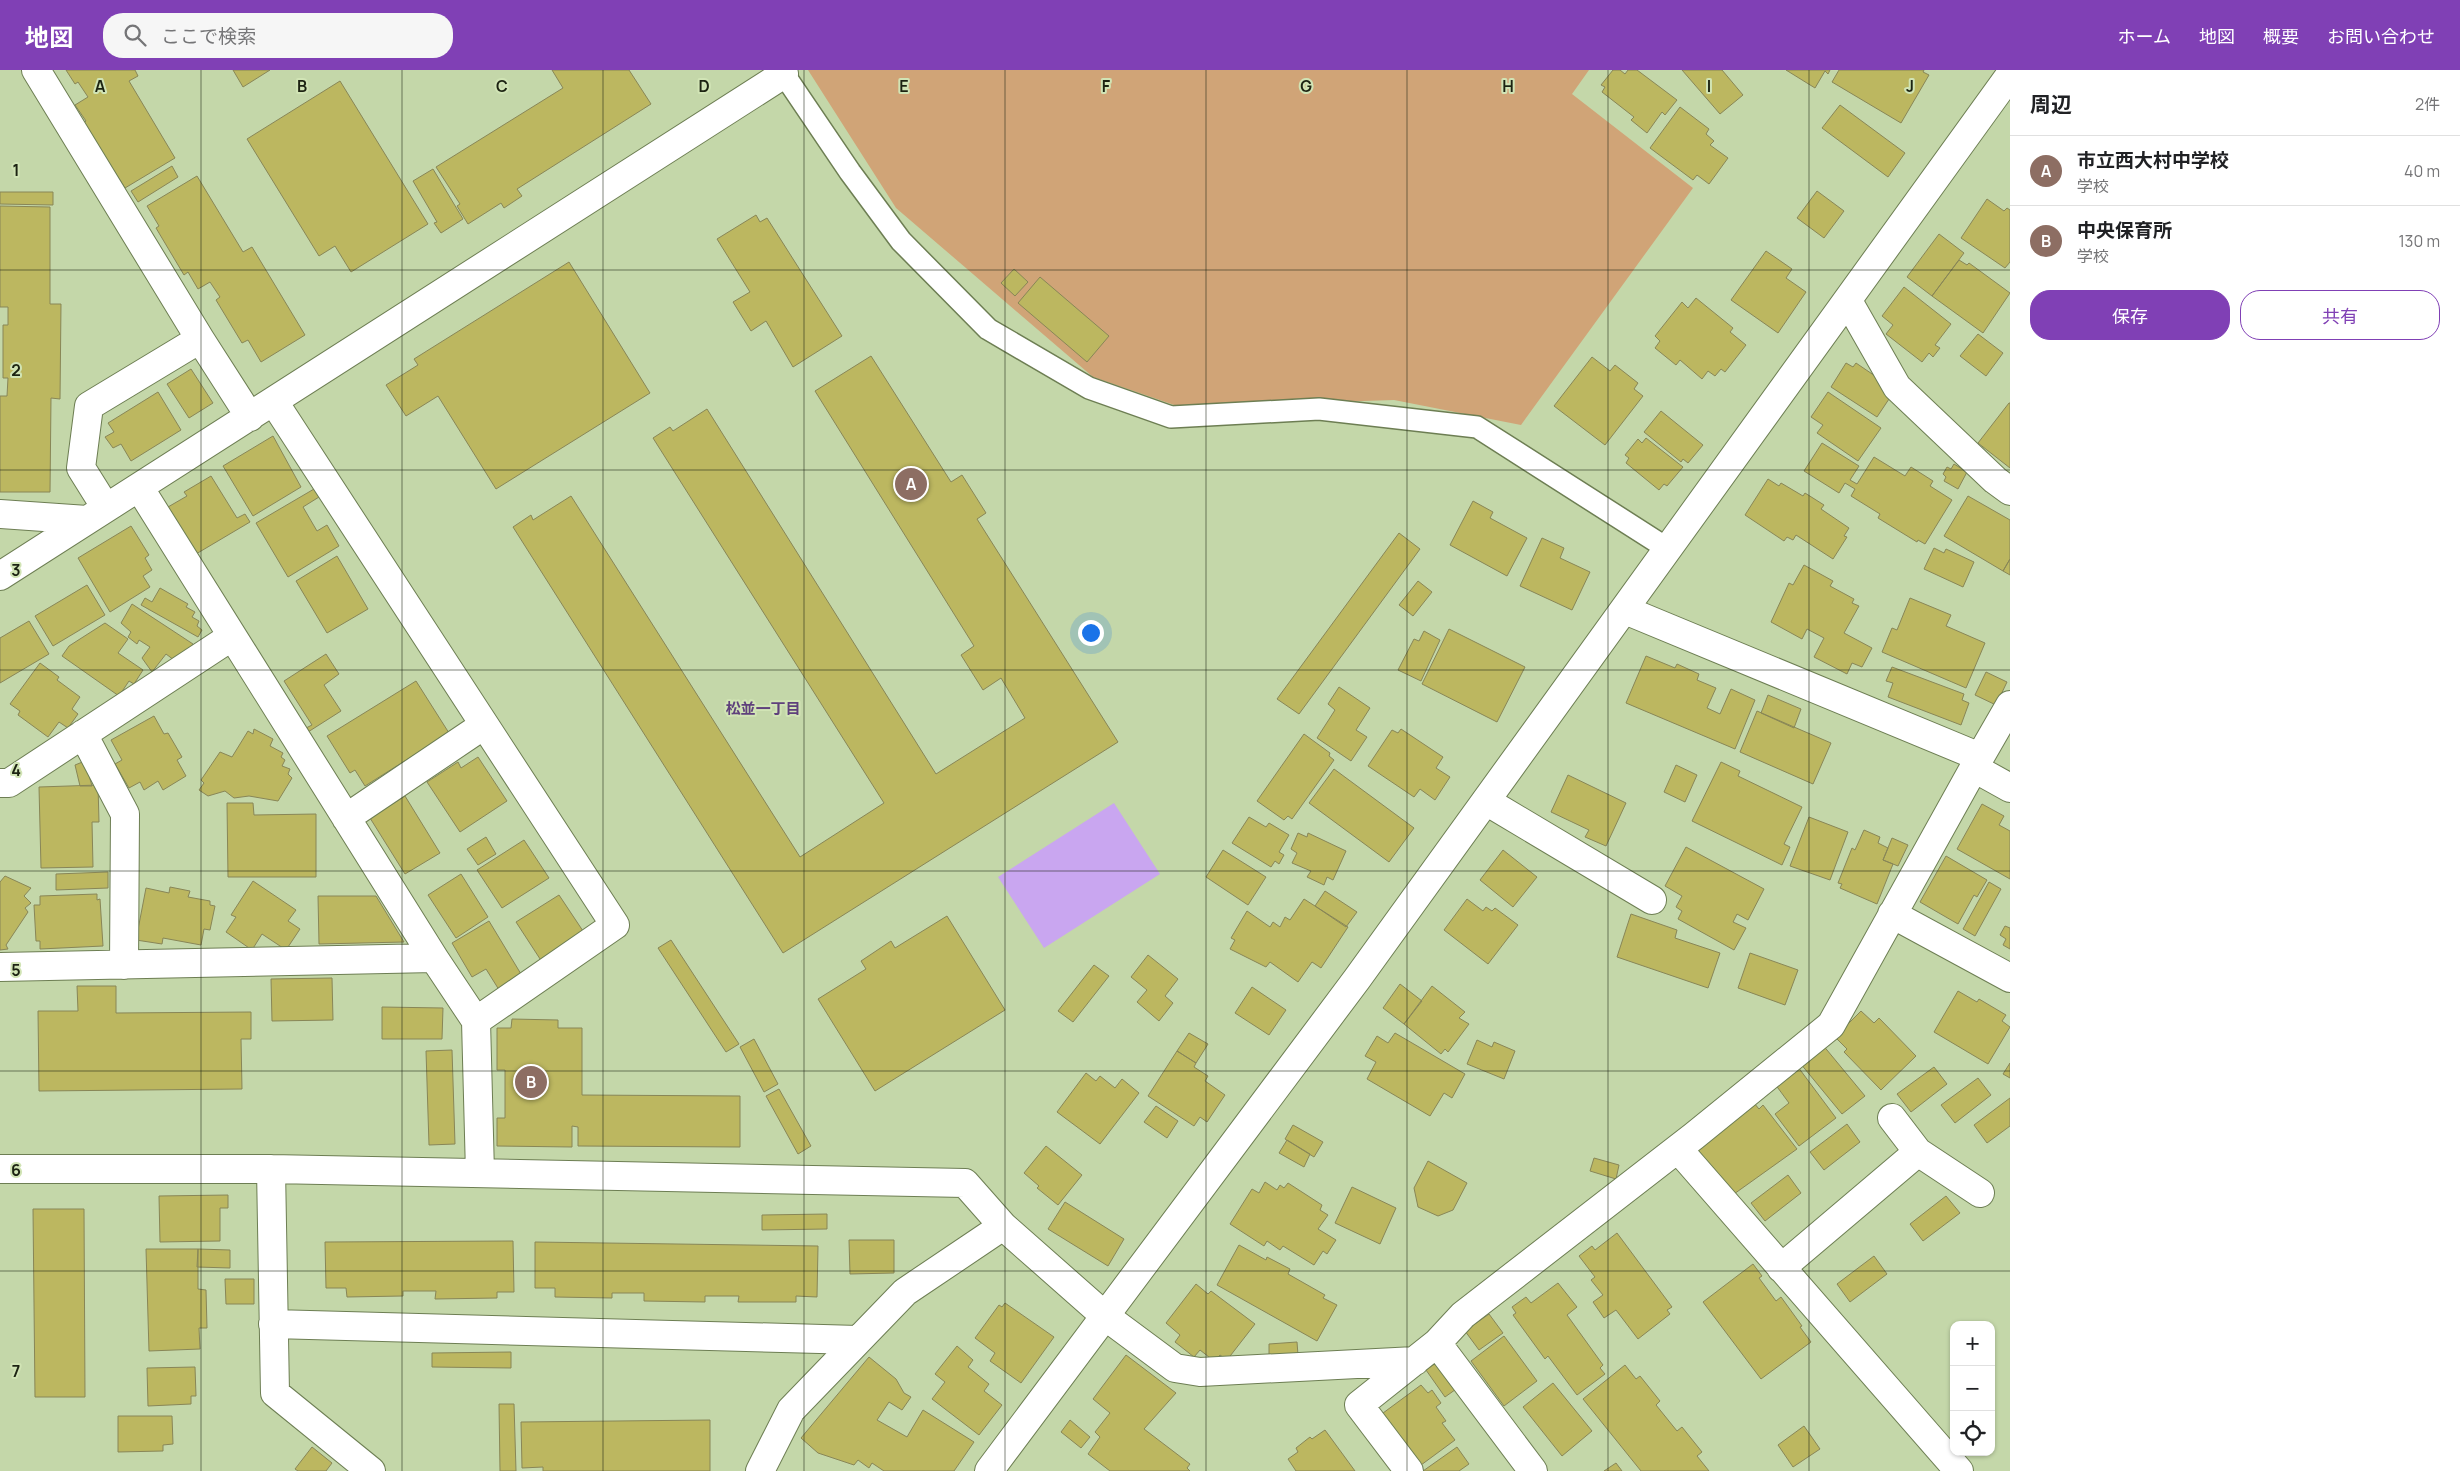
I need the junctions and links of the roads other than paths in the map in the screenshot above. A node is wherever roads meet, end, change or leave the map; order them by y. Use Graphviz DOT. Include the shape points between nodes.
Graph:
graph roads {
  1 [pos="36,70"];
  2 [pos="782,72"];
  3 [pos="2010,75"];
  4 [pos="1848,301"];
  5 [pos="200,339"];
  6 [pos="274,402"];
  7 [pos="250,417"];
  8 [pos="139,487"];
  9 [pos="2010,492"];
  10 [pos="0,514"];
  11 [pos="97,514"];
  12 [pos="1668,549"];
  13 [pos="0,576"];
  14 [pos="1625,610"];
  15 [pos="231,637"];
  16 [pos="2010,705"];
  17 [pos="484,724"];
  18 [pos="83,734"];
  19 [pos="1977,762"];
  20 [pos="0,784"];
  21 [pos="2010,788"];
  22 [pos="1486,801"];
  23 [pos="346,818"];
  24 [pos="1652,900"];
  25 [pos="1892,914"];
  26 [pos="434,958"];
  27 [pos="124,965"];
  28 [pos="0,967"];
  29 [pos="2010,978"];
  30 [pos="476,1021"];
  31 [pos="1892,1118"];
  32 [pos="1678,1149"];
  33 [pos="1918,1152"];
  34 [pos="0,1169"];
  35 [pos="271,1169"];
  36 [pos="480,1173"];
  37 [pos="1980,1192"];
  38 [pos="1002,1226"];
  39 [pos="1781,1268"];
  40 [pos="1105,1316"];
  41 [pos="273,1324"];
  42 [pos="858,1340"];
  43 [pos="1437,1342"];
  44 [pos="1415,1361"];
  45 [pos="371,1471"];
  46 [pos="760,1471"];
  47 [pos="989,1471"];
  48 [pos="1409,1471"];
  49 [pos="1533,1471"];
  50 [pos="1959,1471"];
  1 -- 5 [label="street"];
  2 -- 6 [label="street"];
  2 -- 12 [label="lane" via="850,172 908,248 988,329 1089,388 1171,417 1318,409 1476,427"];
  3 -- 4 [label="street"];
  4 -- 9 [label="street" via="1897,387"];
  4 -- 12 [label="street"];
  5 -- 7 [label="street"];
  5 -- 11 [label="street" via="88,406 81,468"];
  6 -- 7 [label="street"];
  6 -- 17 [label="street"];
  7 -- 8 [label="street"];
  8 -- 11 [label="street"];
  8 -- 15 [label="street"];
  10 -- 11 [label="street"];
  11 -- 13 [label="street"];
  12 -- 14 [label="street"];
  14 -- 19 [label="street"];
  14 -- 22 [label="street"];
  15 -- 18 [label="street"];
  15 -- 23 [label="street"];
  16 -- 19 [label="street"];
  17 -- 23 [label="street"];
  17 -- 30 [label="street" via="615,925"];
  18 -- 20 [label="street" via="9,783"];
  18 -- 27 [label="street" via="125,814"];
  19 -- 21 [label="street"];
  19 -- 25 [label="street"];
  22 -- 24 [label="street"];
  22 -- 40 [label="street"];
  23 -- 26 [label="street"];
  25 -- 29 [label="street"];
  25 -- 32 [label="street" via="1830,1024"];
  26 -- 27 [label="street"];
  26 -- 30 [label="street"];
  27 -- 28 [label="street"];
  30 -- 36 [label="street"];
  31 -- 33 [label="street"];
  32 -- 39 [label="street"];
  32 -- 43 [label="street" via="1463,1315"];
  33 -- 37 [label="street"];
  33 -- 39 [label="street"];
  34 -- 35 [label="street"];
  35 -- 36 [label="street"];
  35 -- 41 [label="street"];
  36 -- 38 [label="street" via="965,1183"];
  38 -- 40 [label="street"];
  38 -- 42 [label="street" via="905,1292"];
  39 -- 50 [label="street"];
  40 -- 44 [label="street" via="1175,1368 1183,1370 1200,1372"];
  40 -- 47 [label="street"];
  41 -- 42 [label="street"];
  41 -- 45 [label="street" via="274,1394"];
  42 -- 46 [label="street" via="791,1410"];
  43 -- 44 [label="street"];
  43 -- 49 [label="street"];
  44 -- 48 [label="street" via="1359,1405"];
}
